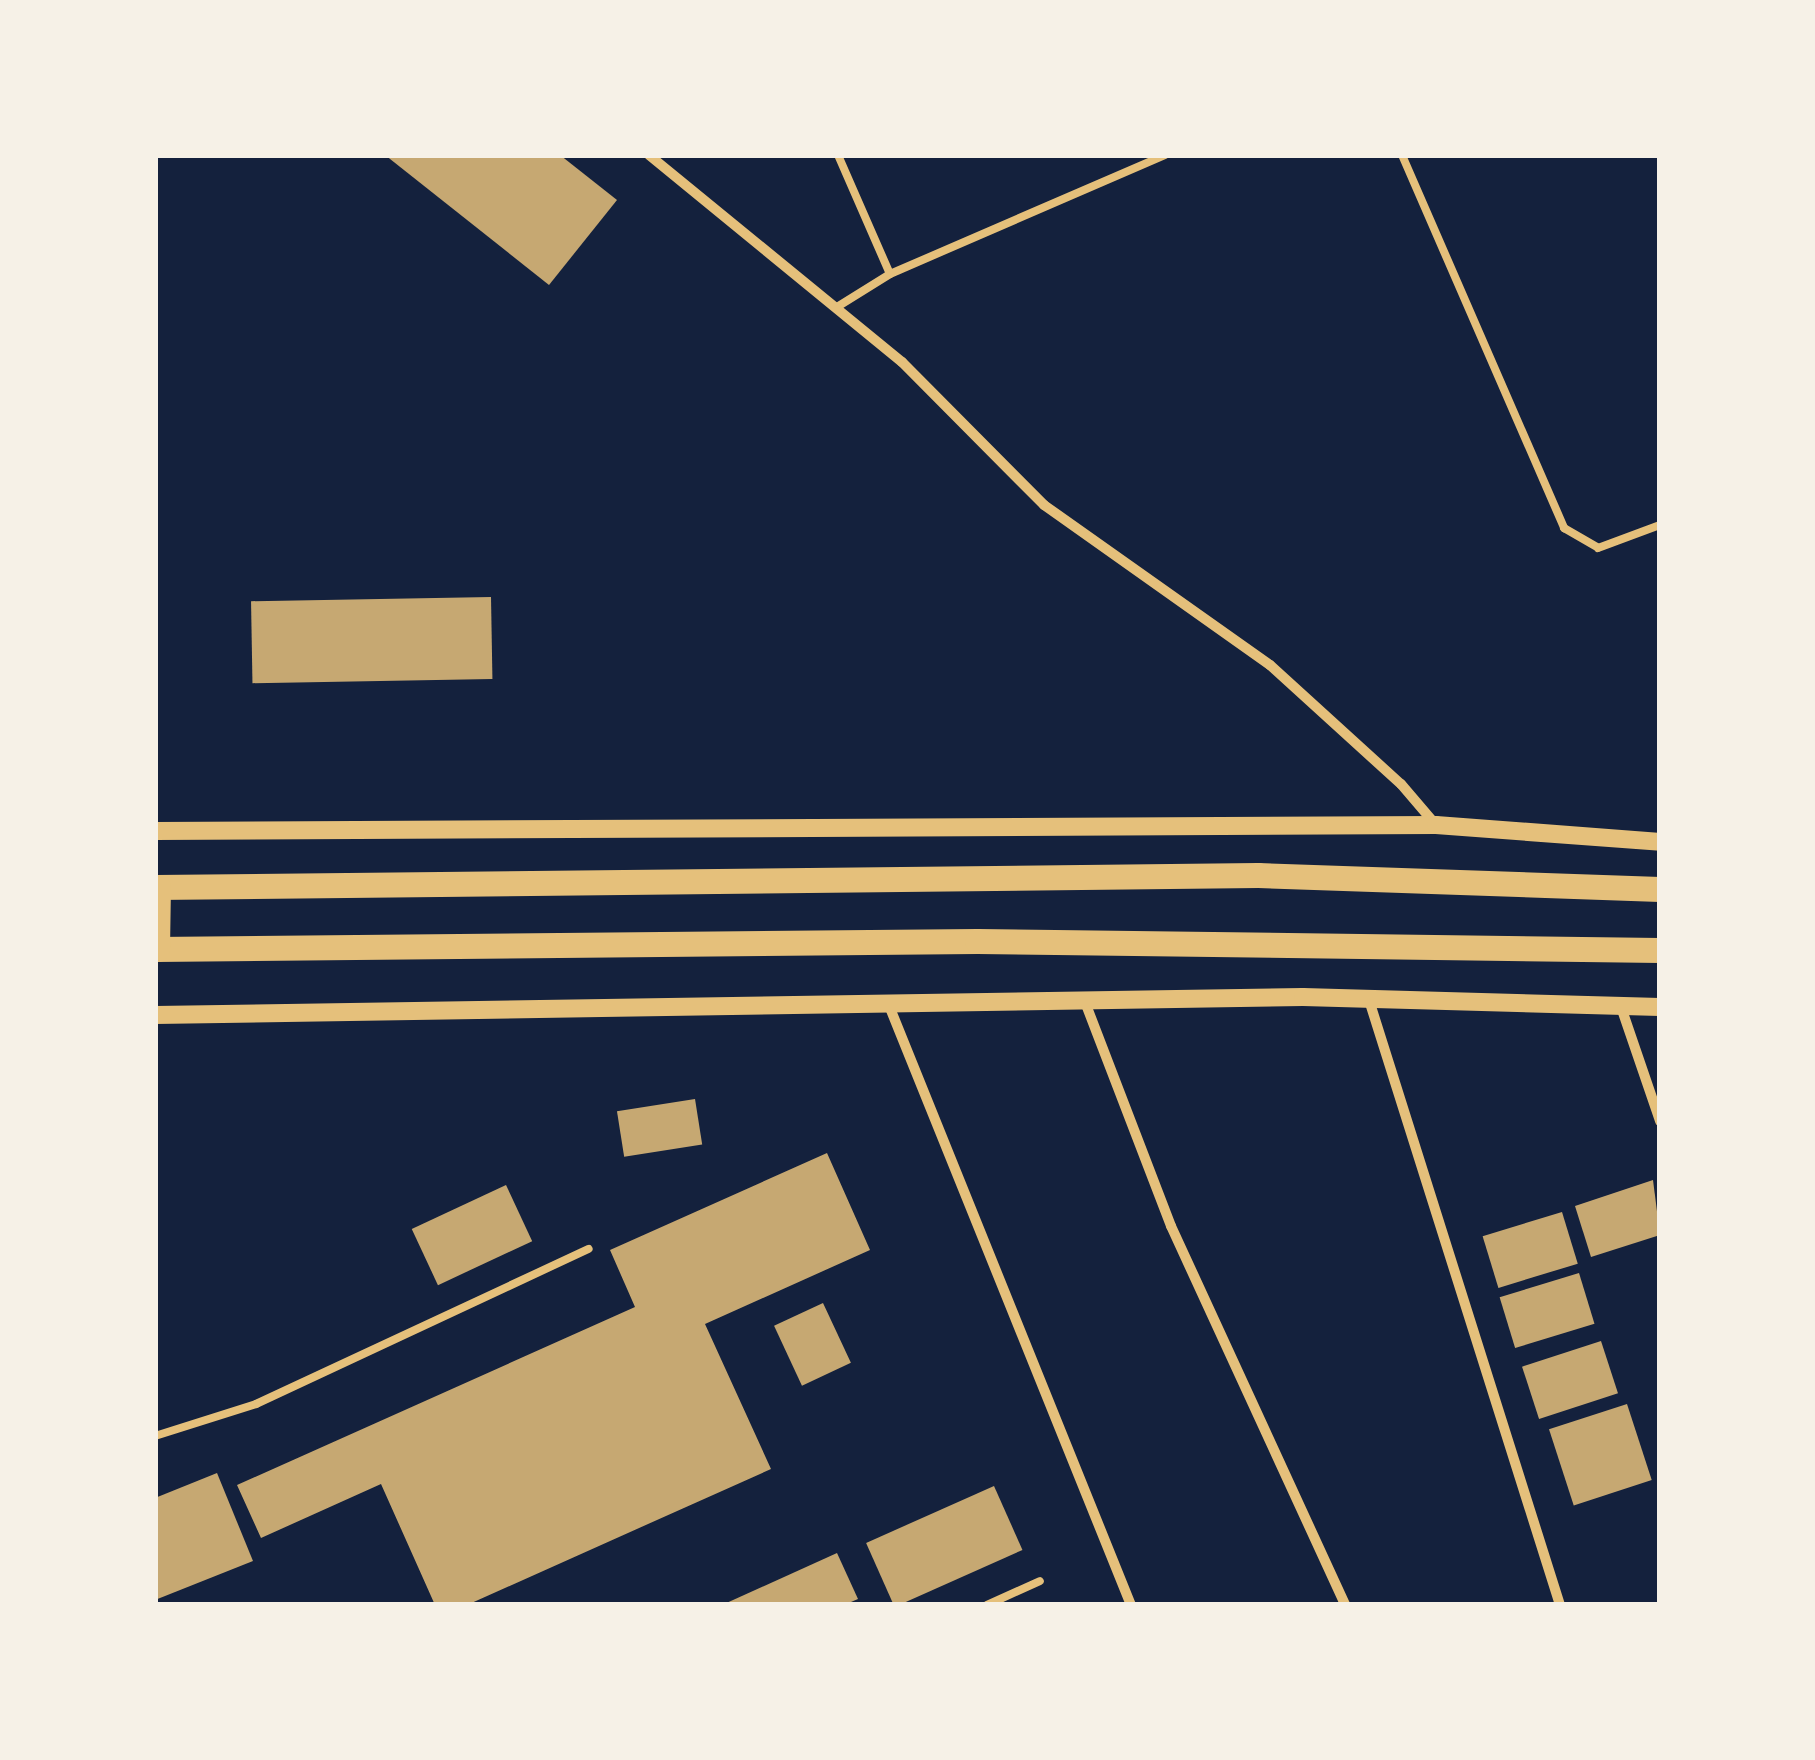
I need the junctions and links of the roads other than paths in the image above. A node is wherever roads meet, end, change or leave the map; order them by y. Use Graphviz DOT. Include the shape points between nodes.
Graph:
graph roads {
  1 [pos="649,155"];
  2 [pos="838,155"];
  3 [pos="1165,155"];
  4 [pos="1402,155"];
  5 [pos="890,274"];
  6 [pos="837,307"];
  7 [pos="1660,524"];
  8 [pos="1436,825"];
  9 [pos="155,831"];
  10 [pos="1660,842"];
  11 [pos="156,888"];
  12 [pos="1660,889"];
  13 [pos="156,950"];
  14 [pos="1660,950"];
  15 [pos="1369,1000"];
  16 [pos="888,1002"];
  17 [pos="1085,1002"];
  18 [pos="1620,1004"];
  19 [pos="1660,1007"];
  20 [pos="155,1015"];
  21 [pos="1660,1121"];
  22 [pos="589,1249"];
  23 [pos="155,1436"];
  24 [pos="1040,1581"];
  25 [pos="987,1605"];
  26 [pos="1131,1605"];
  27 [pos="1344,1605"];
  28 [pos="1560,1605"];
  1 -- 6 [label="street"];
  2 -- 5 [label="lane"];
  3 -- 5 [label="lane"];
  4 -- 7 [label="lane" via="1564,528 1598,548"];
  5 -- 6 [label="lane"];
  6 -- 8 [label="street" via="902,362 1044,505 1270,665 1401,784"];
  8 -- 9 [label="street"];
  8 -- 10 [label="street"];
  11 -- 12 [label="main road" via="1258,875"];
  11 -- 13 [label="main road"];
  13 -- 14 [label="main road" via="996,941"];
  15 -- 17 [label="street"];
  15 -- 18 [label="street"];
  15 -- 28 [label="street"];
  16 -- 17 [label="street"];
  16 -- 20 [label="street"];
  16 -- 26 [label="street"];
  17 -- 27 [label="street" via="1170,1226"];
  18 -- 19 [label="street"];
  18 -- 21 [label="street"];
  22 -- 23 [label="lane" via="293,1388"];
  24 -- 25 [label="lane"];
}
